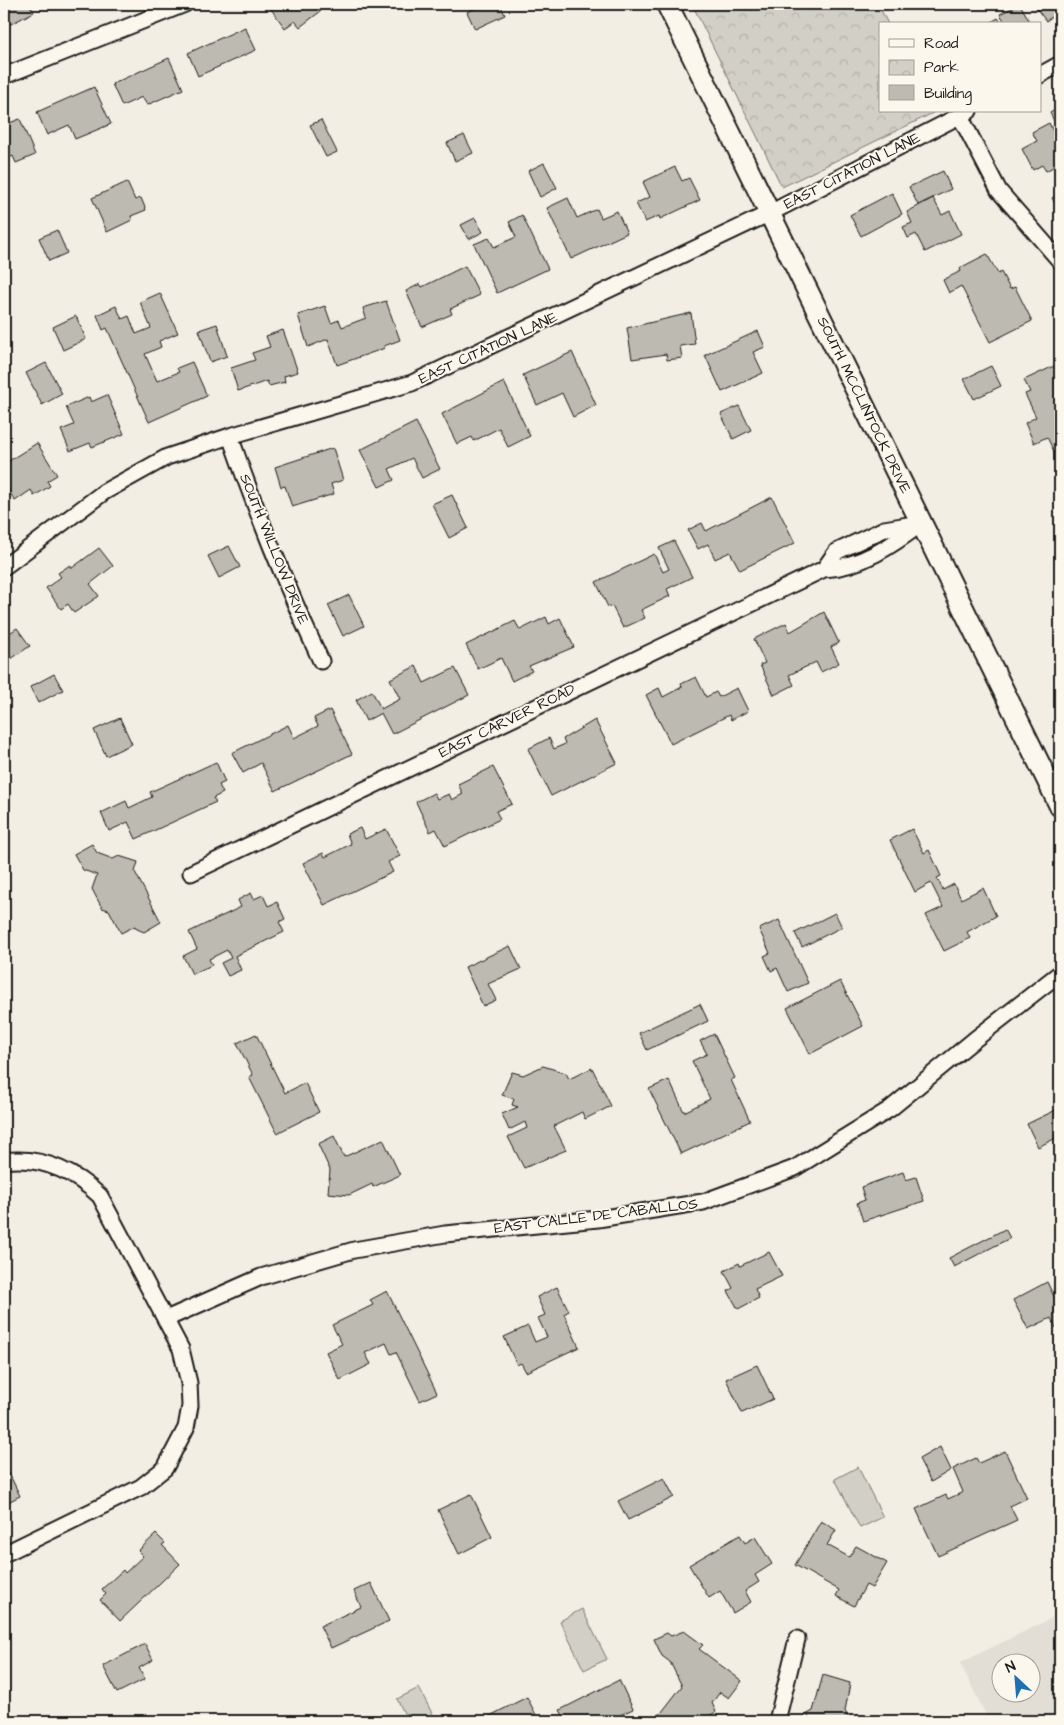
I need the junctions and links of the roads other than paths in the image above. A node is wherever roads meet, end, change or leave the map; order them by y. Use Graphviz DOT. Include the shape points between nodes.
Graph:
graph roads {
  1 [pos="185,4"];
  2 [pos="667,4"];
  3 [pos="1060,64"];
  4 [pos="1042,74"];
  5 [pos="4,76"];
  6 [pos="965,114"];
  7 [pos="770,213"];
  8 [pos="1060,261"];
  9 [pos="230,436"];
  10 [pos="922,523"];
  11 [pos="4,567"];
  12 [pos="321,661"];
  13 [pos="1060,806"];
  14 [pos="191,873"];
  15 [pos="1060,973"];
  16 [pos="4,1161"];
  17 [pos="166,1319"];
  18 [pos="4,1554"];
  19 [pos="797,1639"];
  20 [pos="778,1721"];
  1 -- 5 [label="street"];
  2 -- 7 [label="main road, SOUTH MCCLINTOCK DRIVE"];
  3 -- 4 [label="street"];
  6 -- 7 [label="street, EAST CITATION LANE"];
  6 -- 8 [label="street" via="999,192"];
  7 -- 9 [label="street, EAST CITATION LANE" via="412,383"];
  7 -- 10 [label="main road, SOUTH MCCLINTOCK DRIVE"];
  9 -- 11 [label="street, EAST CITATION LANE" via="167,457 104,492"];
  9 -- 12 [label="street, SOUTH WILLOW DRIVE" via="275,561"];
  10 -- 13 [label="main road, SOUTH MCCLINTOCK DRIVE"];
  10 -- 14 [label="street, EAST CARVER ROAD" via="884,529 836,552 824,570"];
  15 -- 17 [label="street, EAST CALLE DE CABALLOS" via="890,1109 795,1168 703,1202 598,1219 445,1234 354,1250 261,1277"];
  16 -- 17 [label="street" via="36,1162 65,1170 80,1178 100,1196"];
  17 -- 18 [label="street" via="182,1356 189,1383 190,1406 186,1428 165,1468 141,1487"];
  19 -- 20 [label="street"];
}
